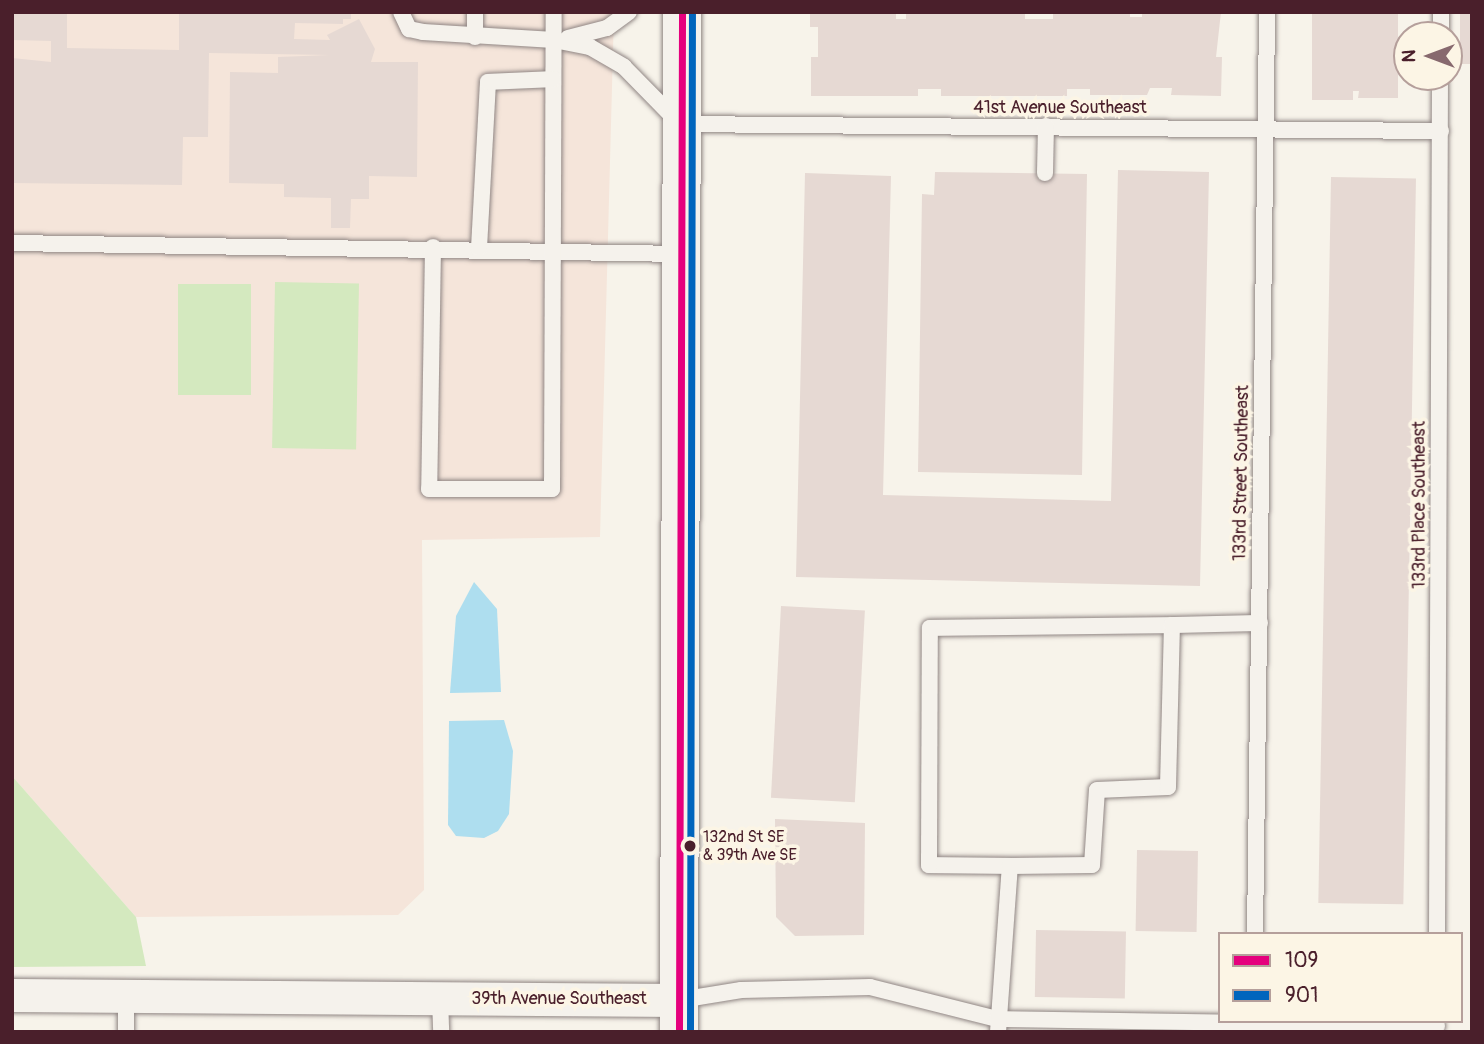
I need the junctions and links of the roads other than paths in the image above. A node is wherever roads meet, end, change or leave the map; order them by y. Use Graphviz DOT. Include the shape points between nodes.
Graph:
graph roads {
  1 [pos="401,12"];
  2 [pos="475,12"];
  3 [pos="554,12"];
  4 [pos="629,12"];
  5 [pos="682,12"];
  6 [pos="1267,12"];
  7 [pos="475,37"];
  8 [pos="554,40"];
  9 [pos="553,79"];
  10 [pos="1440,91"];
  11 [pos="680,124"];
  12 [pos="1046,127"];
  13 [pos="1265,128"];
  14 [pos="1441,131"];
  15 [pos="1045,173"];
  16 [pos="12,243"];
  17 [pos="433,247"];
  18 [pos="479,248"];
  19 [pos="555,250"];
  20 [pos="679,254"];
  21 [pos="1260,623"];
  22 [pos="1172,625"];
  23 [pos="1010,866"];
  24 [pos="1255,932"];
  25 [pos="1437,932"];
  26 [pos="12,995"];
  27 [pos="126,996"];
  28 [pos="440,998"];
  29 [pos="679,1016"];
  30 [pos="1254,1023"];
  31 [pos="997,1025"];
  32 [pos="1437,1026"];
  33 [pos="126,1032"];
  34 [pos="441,1032"];
  1 -- 7 [label="lane" via="409,29"];
  2 -- 7 [label="lane"];
  3 -- 8 [label="lane"];
  4 -- 8 [label="lane" via="587,35"];
  5 -- 11 [label="main road"];
  6 -- 13 [label="lane, 133rd Street Southeast"];
  7 -- 8 [label="lane"];
  8 -- 9 [label="lane"];
  8 -- 11 [label="lane" via="590,47 624,67"];
  9 -- 18 [label="lane" via="488,82"];
  9 -- 19 [label="lane"];
  10 -- 14 [label="lane, 133rd Place Southeast"];
  11 -- 12 [label="lane, 41st Avenue Southeast"];
  11 -- 20 [label="main road"];
  12 -- 13 [label="lane, 41st Avenue Southeast"];
  12 -- 15 [label="lane"];
  13 -- 14 [label="lane, 41st Avenue Southeast"];
  13 -- 21 [label="lane, 133rd Street Southeast"];
  14 -- 25 [label="lane, 133rd Place Southeast"];
  16 -- 17 [label="lane"];
  17 -- 18 [label="lane"];
  17 -- 19 [label="lane" via="429,488 552,489"];
  18 -- 19 [label="lane"];
  19 -- 20 [label="lane"];
  20 -- 29 [label="main road"];
  21 -- 22 [label="lane"];
  21 -- 24 [label="lane, 133rd Street Southeast"];
  22 -- 23 [label="lane" via="1168,787 1097,790 1092,864"];
  22 -- 23 [label="lane" via="930,628 929,866"];
  23 -- 31 [label="lane"];
  26 -- 27 [label="street, 39th Avenue Southeast"];
  27 -- 28 [label="street, 39th Avenue Southeast"];
  27 -- 33 [label="lane"];
  28 -- 29 [label="street, 39th Avenue Southeast"];
  28 -- 34 [label="lane"];
  29 -- 31 [label="lane, 39th Avenue Southeast" via="741,990 870,987"];
  30 -- 31 [label="lane, 39th Avenue Southeast"];
  30 -- 32 [label="lane, 39th Avenue Southeast"];
}
